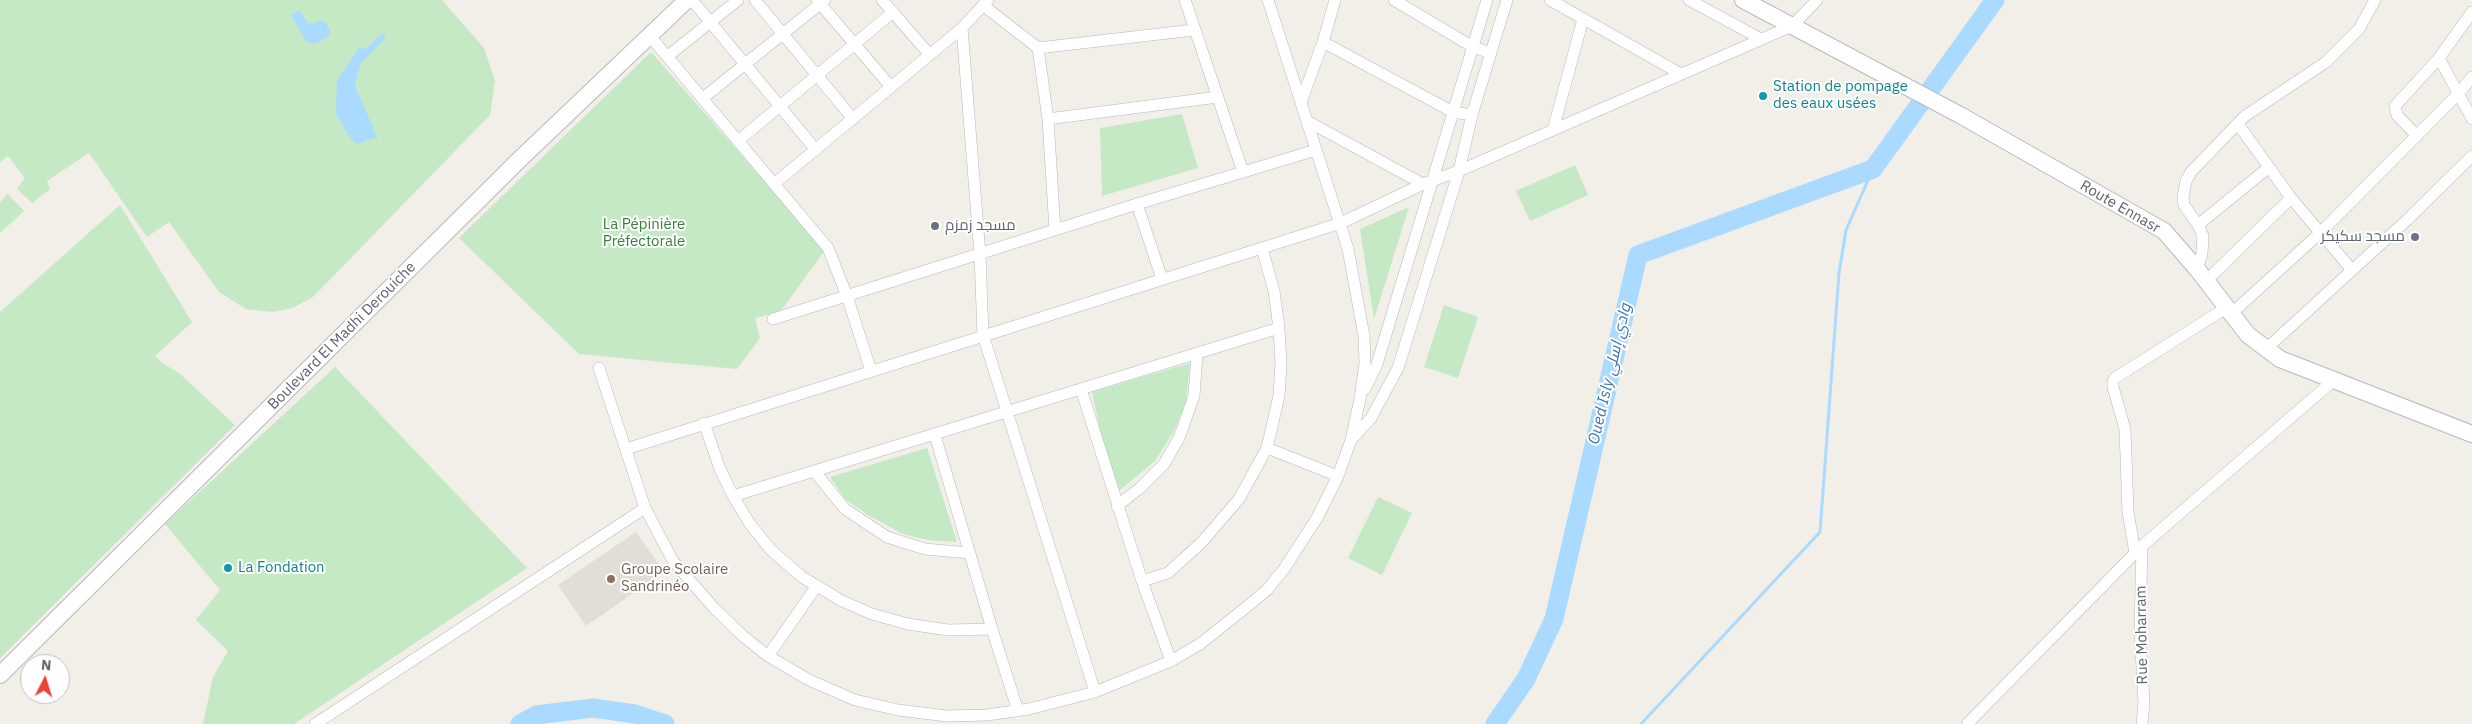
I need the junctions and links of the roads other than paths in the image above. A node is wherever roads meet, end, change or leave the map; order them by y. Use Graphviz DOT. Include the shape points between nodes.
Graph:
graph roads {
  1 [pos="687,0"];
  2 [pos="692,0"];
  3 [pos="738,0"];
  4 [pos="755,0"];
  5 [pos="882,0"];
  6 [pos="1186,0"];
  7 [pos="1268,0"];
  8 [pos="1335,0"];
  9 [pos="1394,0"];
  10 [pos="1487,0"];
  11 [pos="1507,0"];
  12 [pos="1550,0"];
  13 [pos="1689,0"];
  14 [pos="1817,0"];
  15 [pos="2375,0"];
  16 [pos="821,1"];
  17 [pos="1752,2"];
  18 [pos="986,3"];
  19 [pos="893,12"];
  20 [pos="2472,12"];
  21 [pos="1583,18"];
  22 [pos="711,22"];
  23 [pos="1792,26"];
  24 [pos="962,28"];
  25 [pos="1194,30"];
  26 [pos="649,35"];
  27 [pos="783,35"];
  28 [pos="1761,39"];
  29 [pos="1323,42"];
  30 [pos="854,44"];
  31 [pos="1473,47"];
  32 [pos="1038,48"];
  33 [pos="1491,53"];
  34 [pos="930,55"];
  35 [pos="668,56"];
  36 [pos="2439,58"];
  37 [pos="745,65"];
  38 [pos="1681,74"];
  39 [pos="818,75"];
  40 [pos="2472,77"];
  41 [pos="891,87"];
  42 [pos="2458,94"];
  43 [pos="1218,97"];
  44 [pos="703,98"];
  45 [pos="1301,102"];
  46 [pos="781,105"];
  47 [pos="1453,112"];
  48 [pos="1472,115"];
  49 [pos="854,119"];
  50 [pos="1048,119"];
  51 [pos="2472,119"];
  52 [pos="1307,121"];
  53 [pos="2238,124"];
  54 [pos="1553,130"];
  55 [pos="2418,136"];
  56 [pos="738,141"];
  57 [pos="816,150"];
  58 [pos="1316,150"];
  59 [pos="2472,156"];
  60 [pos="2269,167"];
  61 [pos="1243,172"];
  62 [pos="1458,172"];
  63 [pos="1428,182"];
  64 [pos="774,184"];
  65 [pos="2291,198"];
  66 [pos="1137,204"];
  67 [pos="1341,223"];
  68 [pos="2198,225"];
  69 [pos="1055,230"];
  70 [pos="2320,233"];
  71 [pos="1262,248"];
  72 [pos="980,255"];
  73 [pos="2352,270"];
  74 [pos="2201,275"];
  75 [pos="1162,279"];
  76 [pos="847,296"];
  77 [pos="2228,311"];
  78 [pos="773,319"];
  79 [pos="1279,328"];
  80 [pos="983,335"];
  81 [pos="2266,349"];
  82 [pos="1197,354"];
  83 [pos="599,368"];
  84 [pos="871,371"];
  85 [pos="2333,381"];
  86 [pos="1082,389"];
  87 [pos="1360,399"];
  88 [pos="1007,413"];
  89 [pos="704,423"];
  90 [pos="2472,434"];
  91 [pos="935,435"];
  92 [pos="1351,440"];
  93 [pos="1267,448"];
  94 [pos="626,449"];
  95 [pos="815,472"];
  96 [pos="1338,476"];
  97 [pos="733,496"];
  98 [pos="1117,506"];
  99 [pos="645,508"];
  100 [pos="2139,550"];
  101 [pos="970,553"];
  102 [pos="1142,581"];
  103 [pos="816,587"];
  104 [pos="992,629"];
  105 [pos="768,656"];
  106 [pos="1171,661"];
  107 [pos="0,675"];
  108 [pos="1095,692"];
  109 [pos="1018,711"];
  110 [pos="315,724"];
  111 [pos="1967,724"];
  112 [pos="2142,724"];
  1 -- 26 [label="street, Boulevard El Madhi Derouiche"];
  2 -- 22 [label="street"];
  3 -- 22 [label="street"];
  4 -- 27 [label="street"];
  5 -- 19 [label="street"];
  6 -- 25 [label="street"];
  7 -- 45 [label="street"];
  8 -- 29 [label="street"];
  9 -- 31 [label="street"];
  10 -- 31 [label="street"];
  11 -- 33 [label="street"];
  12 -- 21 [label="street"];
  13 -- 28 [label="street"];
  14 -- 23 [label="street"];
  15 -- 53 [label="street" via="2359,29 2326,62 2260,104"];
  16 -- 27 [label="street"];
  16 -- 30 [label="street"];
  17 -- 23 [label="street, Route Ennasr"];
  18 -- 24 [label="street"];
  18 -- 32 [label="street"];
  19 -- 30 [label="street"];
  19 -- 34 [label="street"];
  20 -- 36 [label="street"];
  21 -- 38 [label="street"];
  21 -- 54 [label="street"];
  22 -- 35 [label="street"];
  22 -- 37 [label="street"];
  23 -- 28 [label="street"];
  23 -- 74 [label="street, Route Ennasr" via="1960,115 2164,232"];
  24 -- 34 [label="street"];
  24 -- 72 [label="street"];
  25 -- 32 [label="street"];
  25 -- 43 [label="street"];
  26 -- 35 [label="street"];
  26 -- 107 [label="street, Boulevard El Madhi Derouiche"];
  27 -- 37 [label="street"];
  27 -- 39 [label="street"];
  28 -- 38 [label="street"];
  29 -- 45 [label="street"];
  29 -- 47 [label="street"];
  30 -- 39 [label="street"];
  30 -- 41 [label="street"];
  31 -- 33 [label="street"];
  31 -- 47 [label="street"];
  32 -- 50 [label="street"];
  33 -- 48 [label="street"];
  34 -- 41 [label="street"];
  35 -- 44 [label="street"];
  36 -- 42 [label="street"];
  36 -- 55 [label="street" via="2395,106 2396,115"];
  37 -- 44 [label="street"];
  37 -- 46 [label="street"];
  38 -- 54 [label="street"];
  39 -- 46 [label="street"];
  39 -- 49 [label="street"];
  40 -- 42 [label="street, Rue Moharram"];
  41 -- 49 [label="street"];
  42 -- 51 [label="street"];
  42 -- 55 [label="street, Rue Moharram"];
  43 -- 50 [label="street"];
  43 -- 61 [label="street"];
  44 -- 56 [label="street"];
  45 -- 52 [label="street"];
  46 -- 56 [label="street"];
  46 -- 57 [label="street"];
  47 -- 48 [label="street"];
  47 -- 63 [label="street"];
  48 -- 62 [label="street"];
  49 -- 57 [label="street"];
  50 -- 69 [label="street"];
  52 -- 58 [label="street"];
  52 -- 63 [label="street"];
  53 -- 60 [label="street"];
  53 -- 68 [label="street" via="2186,181 2184,205"];
  54 -- 62 [label="street"];
  55 -- 70 [label="street, Rue Moharram"];
  56 -- 64 [label="street"];
  57 -- 64 [label="street"];
  58 -- 61 [label="street"];
  58 -- 67 [label="street"];
  59 -- 73 [label="street"];
  60 -- 65 [label="street"];
  60 -- 68 [label="street"];
  61 -- 66 [label="street"];
  62 -- 63 [label="street"];
  62 -- 92 [label="street" via="1398,368 1371,418"];
  63 -- 67 [label="street"];
  63 -- 87 [label="street" via="1377,364"];
  64 -- 76 [label="street" via="828,248"];
  65 -- 70 [label="street"];
  65 -- 74 [label="street"];
  66 -- 69 [label="street"];
  66 -- 75 [label="street"];
  67 -- 71 [label="street"];
  67 -- 87 [label="street" via="1364,329 1365,363"];
  68 -- 74 [label="street" via="2203,243"];
  69 -- 72 [label="street"];
  70 -- 73 [label="street"];
  70 -- 77 [label="street, Rue Moharram"];
  71 -- 75 [label="street"];
  71 -- 79 [label="street" via="1274,291"];
  72 -- 76 [label="street"];
  72 -- 80 [label="street"];
  73 -- 81 [label="street"];
  74 -- 77 [label="street, Route Ennasr"];
  75 -- 80 [label="street"];
  76 -- 78 [label="street"];
  76 -- 84 [label="street"];
  77 -- 81 [label="street, Route Ennasr" via="2248,335"];
  77 -- 100 [label="street, Rue Moharram" via="2115,378 2112,387 2125,429 2128,512"];
  79 -- 82 [label="street"];
  79 -- 93 [label="street" via="1280,382"];
  80 -- 84 [label="street"];
  80 -- 88 [label="street"];
  81 -- 85 [label="street, Route Ennasr" via="2280,359"];
  82 -- 86 [label="street"];
  82 -- 98 [label="street" via="1194,396 1179,438 1156,473"];
  83 -- 94 [label="street"];
  84 -- 89 [label="street"];
  85 -- 90 [label="street, Route Ennasr"];
  85 -- 100 [label="street"];
  86 -- 88 [label="street"];
  86 -- 98 [label="street"];
  87 -- 92 [label="street"];
  88 -- 91 [label="street"];
  88 -- 108 [label="street"];
  89 -- 94 [label="street"];
  89 -- 97 [label="street"];
  91 -- 95 [label="street"];
  91 -- 101 [label="street"];
  92 -- 96 [label="street"];
  93 -- 96 [label="street"];
  93 -- 102 [label="street" via="1239,499 1202,542 1168,573"];
  94 -- 99 [label="street"];
  95 -- 97 [label="street"];
  95 -- 101 [label="street" via="845,509 887,538 936,551"];
  96 -- 106 [label="street" via="1309,532 1278,578 1205,640"];
  97 -- 103 [label="street" via="771,550"];
  98 -- 102 [label="street"];
  99 -- 105 [label="street" via="667,552 682,573 731,626"];
  99 -- 110 [label="street"];
  100 -- 111 [label="street"];
  100 -- 112 [label="street, Rue Moharram"];
  101 -- 104 [label="street"];
  102 -- 106 [label="street"];
  103 -- 104 [label="street" via="856,607 908,624 948,630"];
  103 -- 105 [label="street"];
  104 -- 109 [label="street"];
  105 -- 109 [label="street" via="836,693 898,710 968,716"];
  106 -- 108 [label="street"];
  108 -- 109 [label="street"];
}
